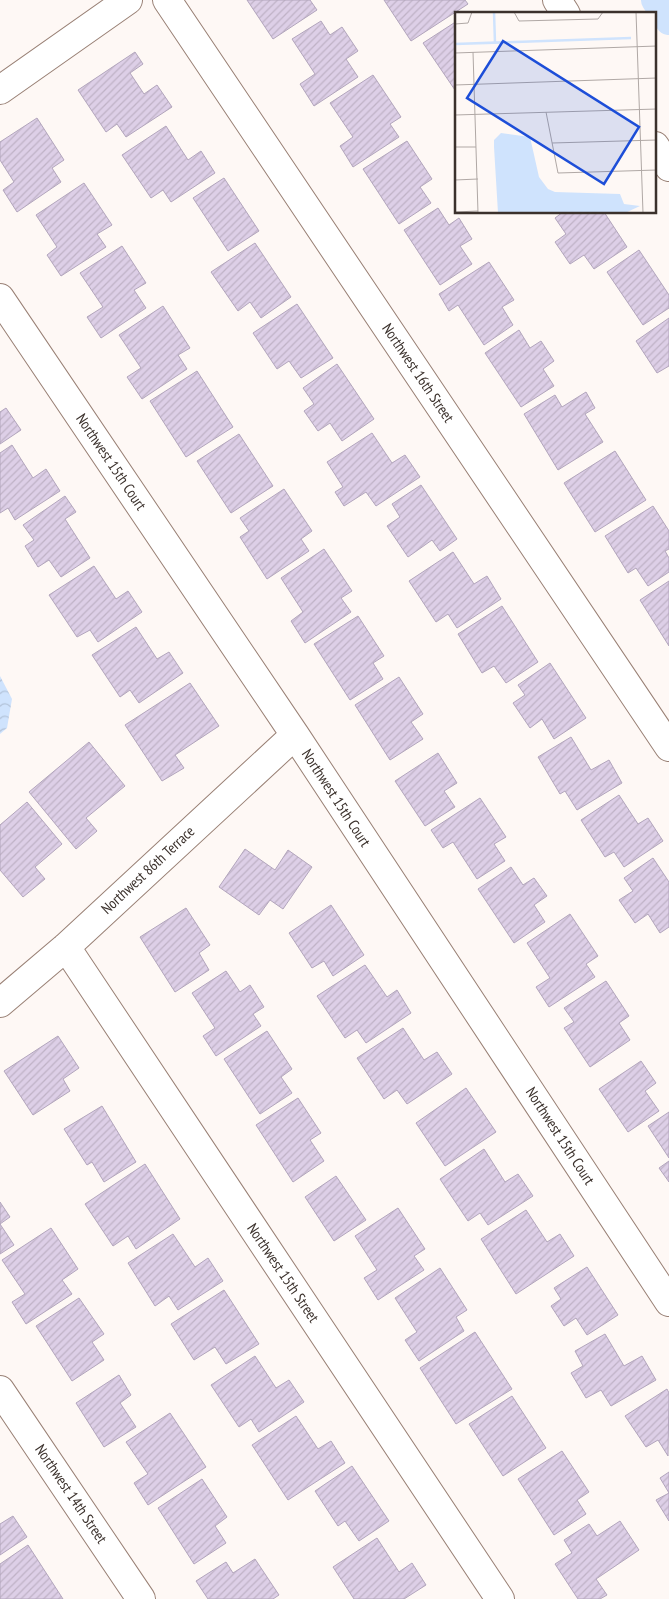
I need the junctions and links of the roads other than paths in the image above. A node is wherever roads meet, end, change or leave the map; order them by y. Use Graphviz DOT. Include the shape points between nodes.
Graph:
graph roads {
  1 [pos="128,0"];
  2 [pos="167,0"];
  3 [pos="557,0"];
  4 [pos="565,12"];
  5 [pos="0,90"];
  6 [pos="656,148"];
  7 [pos="669,167"];
  8 [pos="0,298"];
  9 [pos="295,735"];
  10 [pos="669,746"];
  11 [pos="66,947"];
  12 [pos="0,1003"];
  13 [pos="669,1302"];
  14 [pos="0,1390"];
  15 [pos="142,1599"];
  16 [pos="500,1599"];
  1 -- 5 [label="street"];
  2 -- 10 [label="street, Northwest 16th Street"];
  3 -- 4 [label="street"];
  6 -- 7 [label="street"];
  8 -- 9 [label="street, Northwest 15th Court"];
  9 -- 11 [label="street, Northwest 86th Terrace"];
  9 -- 13 [label="street, Northwest 15th Court"];
  11 -- 12 [label="street, Northwest 86th Terrace"];
  11 -- 16 [label="street, Northwest 15th Street"];
  14 -- 15 [label="street, Northwest 14th Street"];
}
